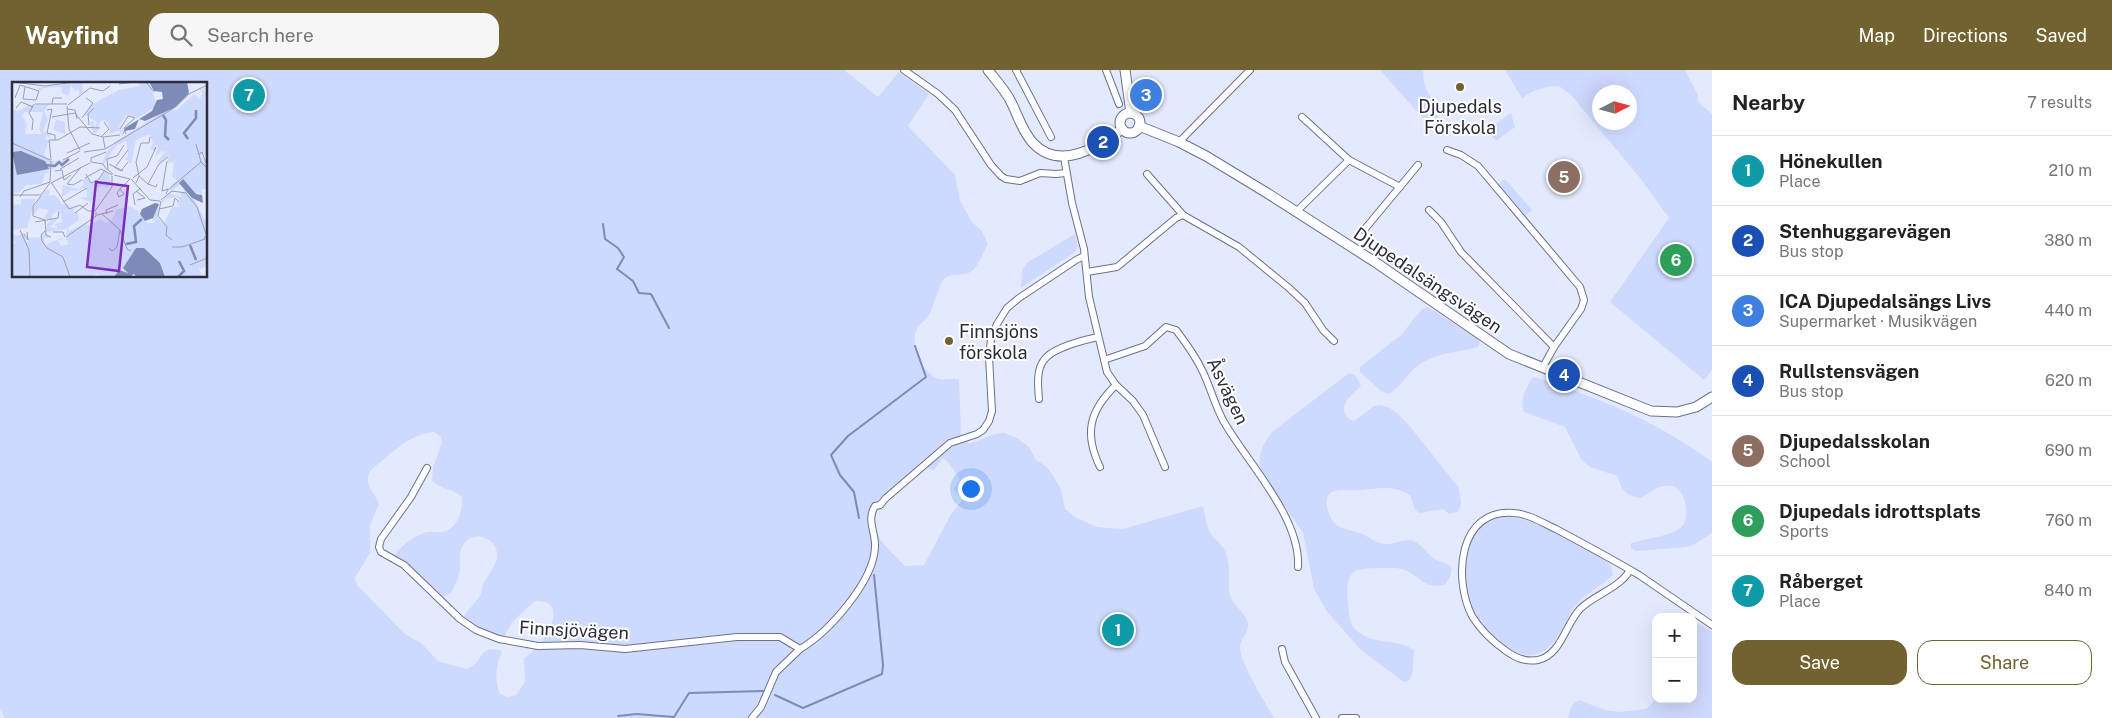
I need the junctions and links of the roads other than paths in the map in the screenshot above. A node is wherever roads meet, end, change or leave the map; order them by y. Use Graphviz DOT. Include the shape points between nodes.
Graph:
graph roads {
  1 [pos="904,70"];
  2 [pos="988,70"];
  3 [pos="1016,70"];
  4 [pos="1106,70"];
  5 [pos="1125,70"];
  6 [pos="1250,70"];
  7 [pos="1119,104"];
  8 [pos="1131,113"];
  9 [pos="1302,117"];
  10 [pos="1139,126"];
  11 [pos="1122,129"];
  12 [pos="1051,136"];
  13 [pos="1179,142"];
  14 [pos="1447,150"];
  15 [pos="1064,157"];
  16 [pos="1349,160"];
  17 [pos="1418,165"];
  18 [pos="1066,173"];
  19 [pos="1147,174"];
  20 [pos="1400,187"];
  21 [pos="1429,210"];
  22 [pos="1296,212"];
  23 [pos="1183,215"];
  24 [pos="1364,230"];
  25 [pos="1084,256"];
  26 [pos="1086,272"];
  27 [pos="1098,337"];
  28 [pos="1334,341"];
  29 [pos="1554,347"];
  30 [pos="1104,360"];
  31 [pos="1543,367"];
  32 [pos="1116,385"];
  33 [pos="1712,397"];
  34 [pos="1039,398"];
  35 [pos="1165,467"];
  36 [pos="427,468"];
  37 [pos="1100,468"];
  38 [pos="1298,567"];
  39 [pos="1630,570"];
  40 [pos="1712,625"];
  41 [pos="800,649"];
  42 [pos="1282,649"];
  43 [pos="752,718"];
  44 [pos="1316,718"];
  45 [pos="1342,718"];
  46 [pos="1356,718"];
  1 -- 18 [label="street" via="955,110 1001,176 1020,180 1040,173"];
  2 -- 15 [label="street" via="1032,142 1045,152"];
  3 -- 12 [label="street"];
  4 -- 7 [label="street"];
  5 -- 8 [label="street"];
  6 -- 13 [label="street"];
  8 -- 10 [label="street" via="1139,118"];
  8 -- 11 [label="street" via="1121,118"];
  9 -- 16 [label="street"];
  10 -- 11 [label="street" via="1133,132"];
  10 -- 13 [label="street, Djupedalsängsvägen"];
  11 -- 15 [label="street" via="1094,148"];
  13 -- 22 [label="street, Djupedalsängsvägen"];
  14 -- 29 [label="street" via="1478,166 1580,287 1584,300 1581,309"];
  15 -- 18 [label="street"];
  16 -- 20 [label="street"];
  16 -- 22 [label="street"];
  17 -- 20 [label="street"];
  18 -- 25 [label="street"];
  19 -- 23 [label="street"];
  20 -- 24 [label="street"];
  21 -- 29 [label="street" via="1461,252"];
  22 -- 31 [label="street, Djupedalsängsvägen" via="1509,354"];
  23 -- 26 [label="street" via="1118,267"];
  23 -- 28 [label="street" via="1233,243 1258,262 1305,303"];
  25 -- 26 [label="street"];
  25 -- 41 [label="street" via="1019,298 1002,316 993,331 990,346 993,403 989,421 980,432 950,443 875,506 870,517 875,544 871,570 845,609 820,635"];
  26 -- 27 [label="street"];
  27 -- 30 [label="street"];
  27 -- 34 [label="street" via="1058,350 1044,360 1039,378"];
  29 -- 31 [label="street"];
  30 -- 32 [label="street"];
  30 -- 38 [label="street, Åsvägen" via="1145,346 1166,327 1176,330 1204,373 1225,423 1282,510 1294,543"];
  31 -- 33 [label="street, Djupedalsängsvägen" via="1610,396 1660,412 1687,410"];
  32 -- 35 [label="street" via="1134,401 1143,415"];
  32 -- 37 [label="street" via="1098,405 1092,423 1091,442"];
  36 -- 41 [label="street, Finnsjövägen" via="379,547 381,552 404,565 460,619 476,630 499,639 538,646 633,649 737,637 780,637"];
  39 -- 39 [label="street" via="1539,521 1506,512 1484,519 1472,528 1462,571 1471,614 1484,634 1516,658 1539,660 1552,653 1579,610 1620,582"];
  39 -- 40 [label="street"];
  41 -- 43 [label="street" via="776,672 761,707"];
  42 -- 44 [label="street" via="1285,662"];
  45 -- 46 [label="street"];
}
